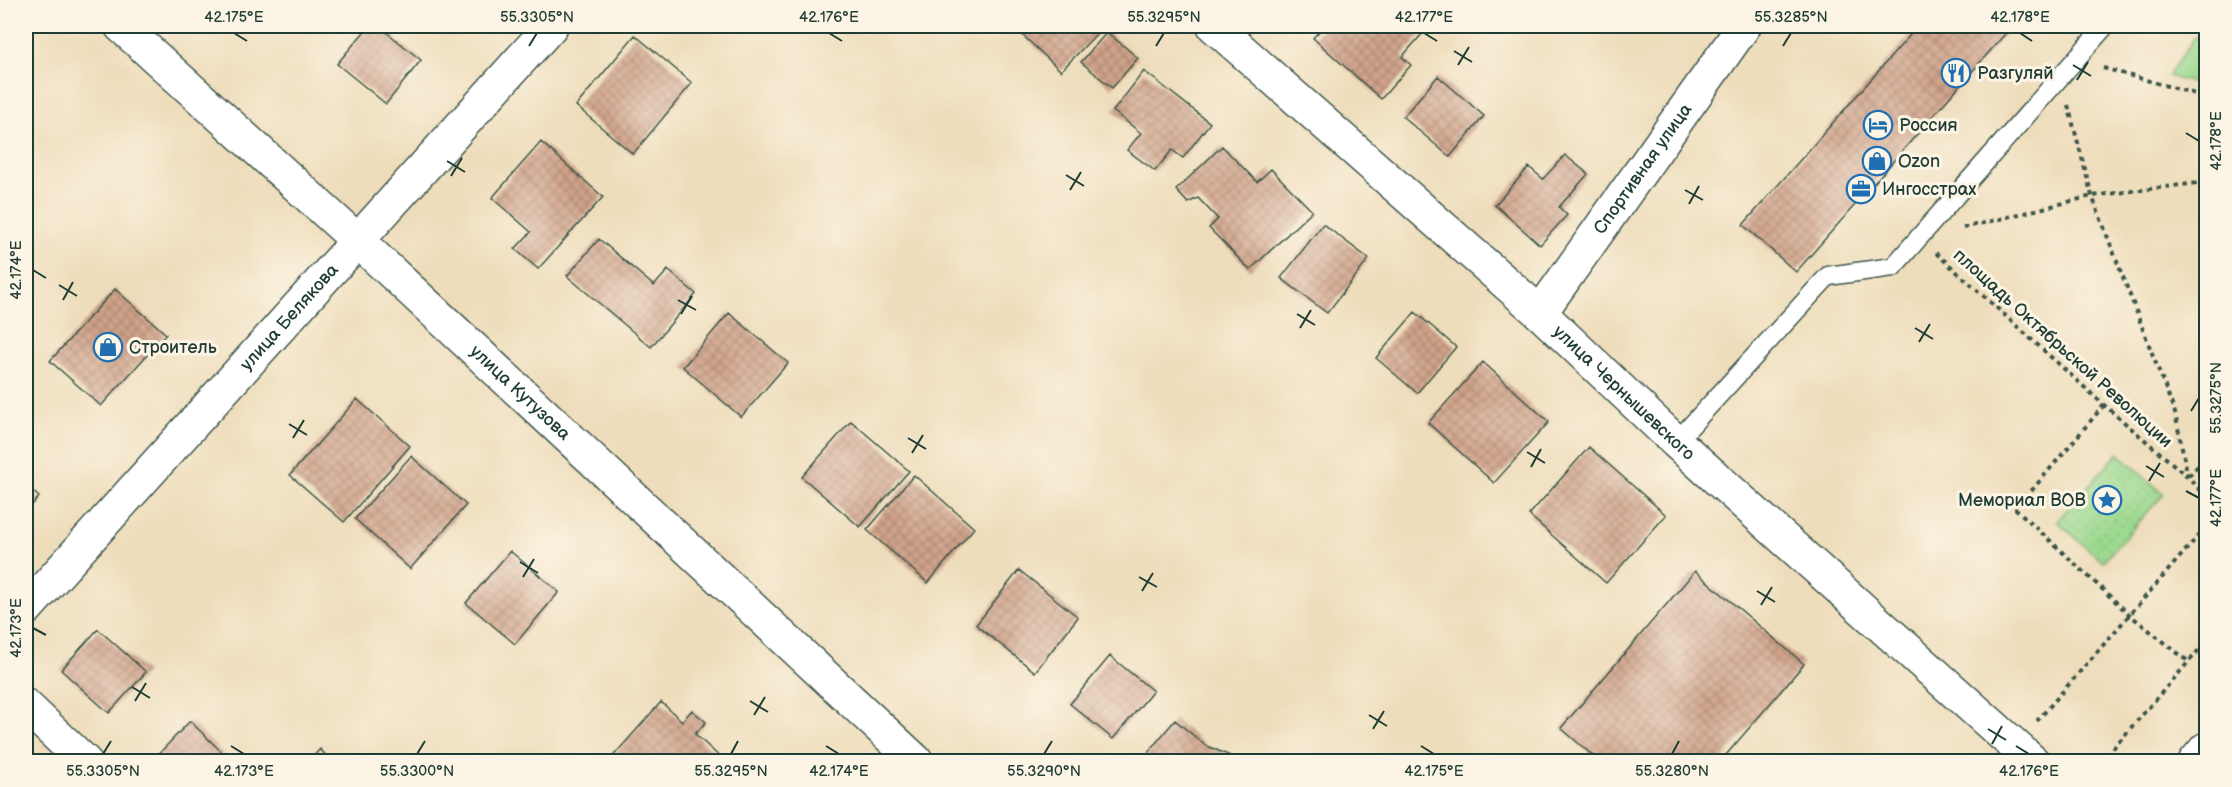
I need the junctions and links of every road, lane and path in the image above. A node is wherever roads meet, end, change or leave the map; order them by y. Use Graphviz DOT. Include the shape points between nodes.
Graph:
graph roads {
  1 [pos="121,26"];
  2 [pos="551,26"];
  3 [pos="1214,26"];
  4 [pos="1744,26"];
  5 [pos="2105,26"];
  6 [pos="2075,60"];
  7 [pos="2061,76"];
  8 [pos="2206,97"];
  9 [pos="2206,182"];
  10 [pos="2092,196"];
  11 [pos="1920,238"];
  12 [pos="358,240"];
  13 [pos="1540,313"];
  14 [pos="2104,405"];
  15 [pos="1676,442"];
  16 [pos="2206,457"];
  17 [pos="2188,477"];
  18 [pos="2206,496"];
  19 [pos="2206,527"];
  20 [pos="26,609"];
  21 [pos="2130,615"];
  22 [pos="2206,642"];
  23 [pos="2189,662"];
  24 [pos="26,706"];
  25 [pos="2206,749"];
  26 [pos="2024,754"];
  27 [pos="85,762"];
  28 [pos="917,762"];
  29 [pos="2101,762"];
  30 [pos="2195,762"];
  1 -- 12 [label="street, улица Кутузова"];
  2 -- 12 [label="street, улица Белякова"];
  3 -- 13 [label="street, улица Чернышевского"];
  4 -- 13 [label="street, Спортивная улица"];
  5 -- 6 [label="lane"];
  6 -- 7 [label="lane"];
  6 -- 8 [label="path"];
  7 -- 10 [label="path"];
  7 -- 11 [label="lane"];
  9 -- 10 [label="path"];
  10 -- 11 [label="path"];
  10 -- 17 [label="path" via="2175,413"];
  11 -- 14 [label="path, площадь Октябрьской Революции"];
  11 -- 15 [label="lane" via="1893,267 1828,276"];
  12 -- 20 [label="street, улица Белякова"];
  12 -- 28 [label="street, улица Кутузова"];
  13 -- 15 [label="street, улица Чернышевского"];
  14 -- 17 [label="path, площадь Октябрьской Революции"];
  14 -- 21 [label="path" via="2016,509"];
  15 -- 26 [label="street, улица Чернышевского"];
  16 -- 17 [label="path"];
  17 -- 18 [label="path, площадь Октябрьской Революции"];
  19 -- 21 [label="path"];
  21 -- 23 [label="path"];
  21 -- 26 [label="path"];
  22 -- 23 [label="path"];
  23 -- 29 [label="path"];
  24 -- 27 [label="street"];
  25 -- 30 [label="street"];
}
